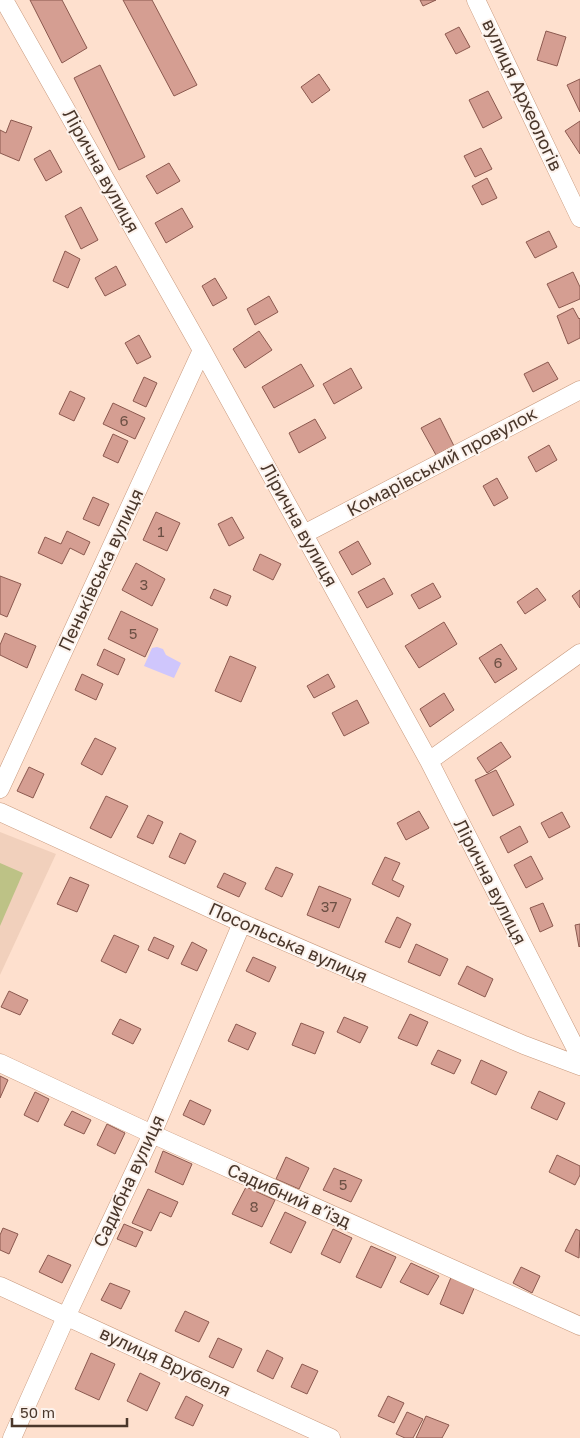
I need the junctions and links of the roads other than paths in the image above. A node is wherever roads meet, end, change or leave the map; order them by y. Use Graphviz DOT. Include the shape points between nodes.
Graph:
graph roads {
  1 [pos="4,0"];
  2 [pos="476,0"];
  3 [pos="580,218"];
  4 [pos="202,350"];
  5 [pos="580,390"];
  6 [pos="304,534"];
  7 [pos="580,653"];
  8 [pos="429,761"];
  9 [pos="0,789"];
  10 [pos="0,812"];
  11 [pos="242,923"];
  12 [pos="580,1057"];
  13 [pos="0,1063"];
  14 [pos="580,1066"];
  15 [pos="152,1134"];
  16 [pos="0,1286"];
  17 [pos="66,1317"];
  18 [pos="580,1326"];
  19 [pos="12,1438"];
  20 [pos="331,1438"];
  1 -- 4 [label="street, Лірична вулиця"];
  2 -- 3 [label="street, вулиця Археологів"];
  4 -- 6 [label="street, Лірична вулиця"];
  4 -- 9 [label="street, Пеньківська вулиця"];
  5 -- 6 [label="street, Комарівський провулок"];
  6 -- 8 [label="street, Лірична вулиця"];
  7 -- 8 [label="street"];
  8 -- 12 [label="street, Лірична вулиця"];
  10 -- 11 [label="street, Посольська вулиця"];
  11 -- 14 [label="street, Посольська вулиця" via="524,1046"];
  11 -- 15 [label="street, Садибна вулиця"];
  13 -- 15 [label="street, Садибний в’їзд"];
  15 -- 17 [label="street, Садибна вулиця"];
  15 -- 18 [label="street, Садибний в’їзд"];
  16 -- 17 [label="street, вулиця Врубеля"];
  17 -- 19 [label="street, Садибна вулиця"];
  17 -- 20 [label="street, вулиця Врубеля"];
}
